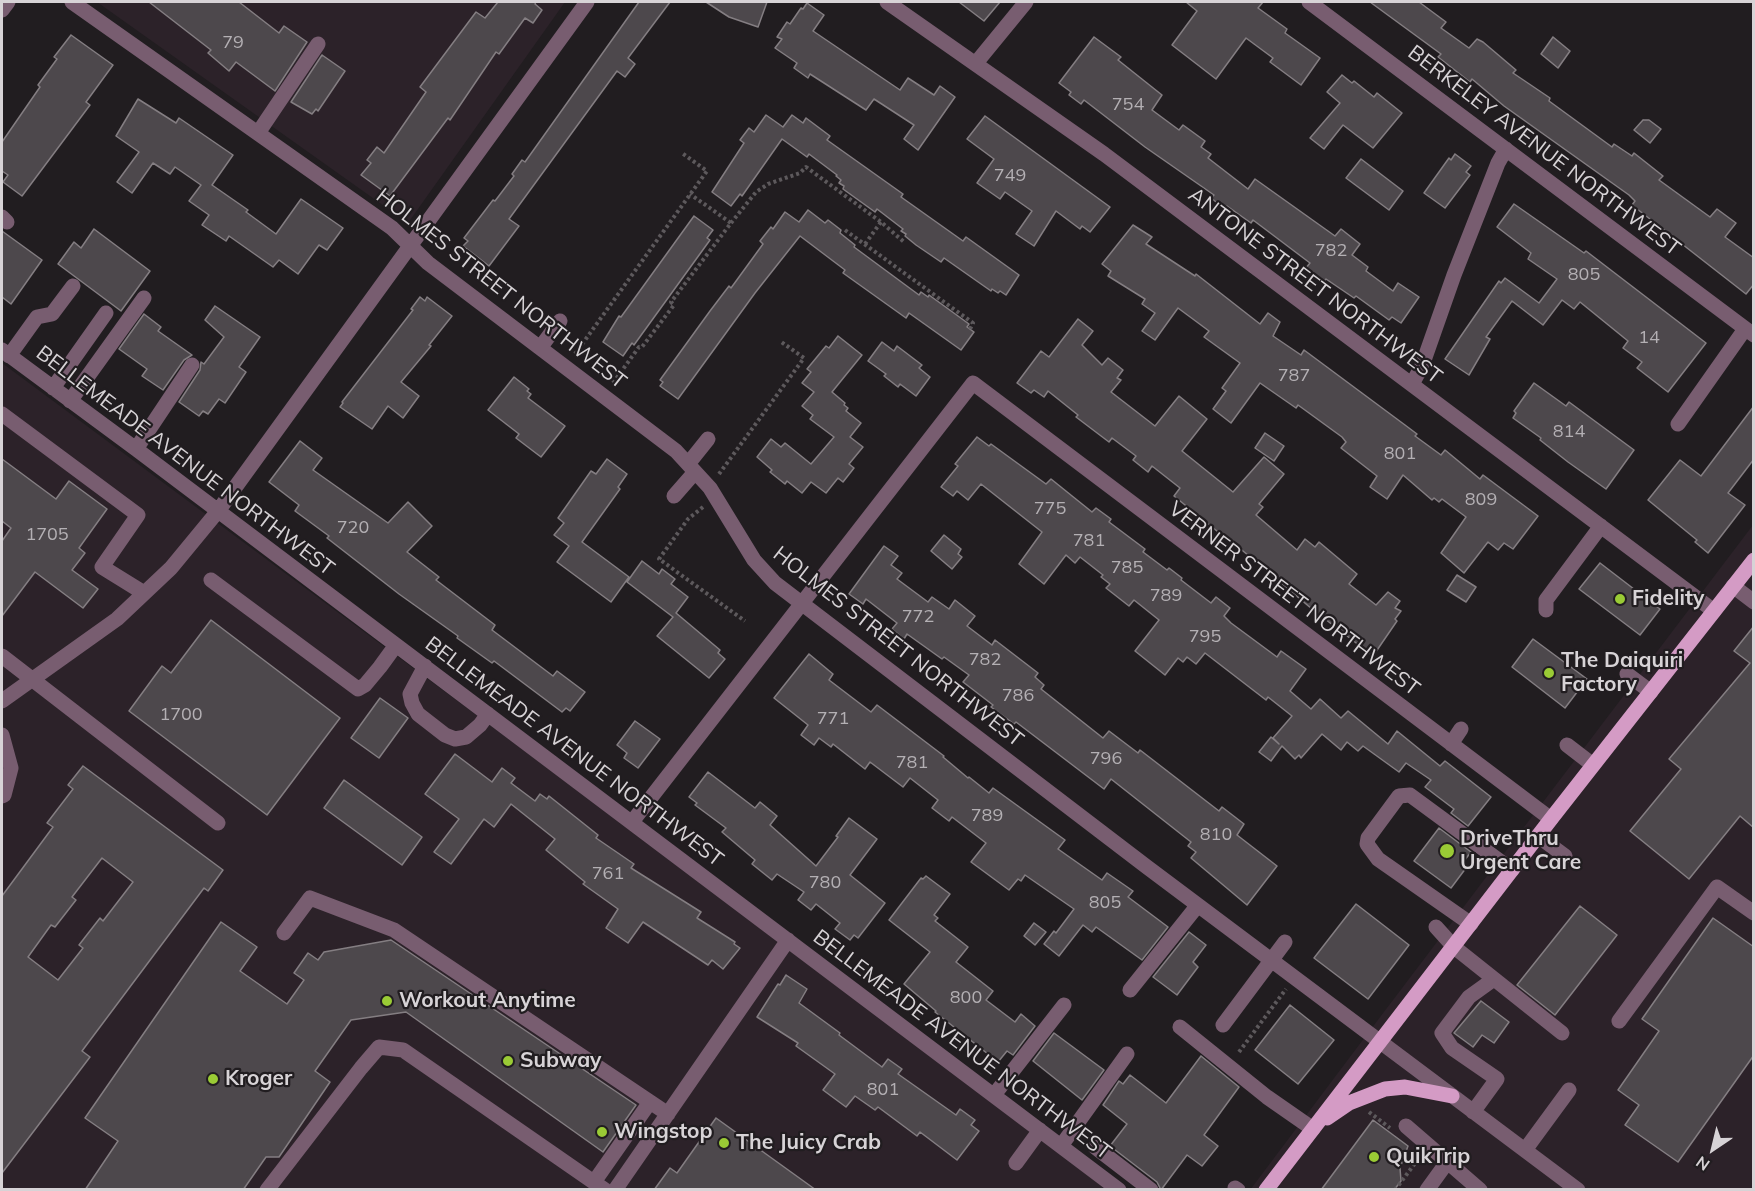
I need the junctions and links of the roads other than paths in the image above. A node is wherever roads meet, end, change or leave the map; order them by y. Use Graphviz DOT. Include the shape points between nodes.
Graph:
graph roads {
  1 [pos="8,2"];
  2 [pos="72,2"];
  3 [pos="587,2"];
  4 [pos="887,2"];
  5 [pos="1026,2"];
  6 [pos="1309,2"];
  7 [pos="2,10"];
  8 [pos="318,44"];
  9 [pos="976,63"];
  10 [pos="258,133"];
  11 [pos="1506,149"];
  12 [pos="410,245"];
  13 [pos="73,286"];
  14 [pos="144,298"];
  15 [pos="106,313"];
  16 [pos="560,321"];
  17 [pos="1749,332"];
  18 [pos="540,348"];
  19 [pos="5,353"];
  20 [pos="192,365"];
  21 [pos="1412,384"];
  22 [pos="53,388"];
  23 [pos="70,400"];
  24 [pos="2,414"];
  25 [pos="1677,424"];
  26 [pos="708,439"];
  27 [pos="136,449"];
  28 [pos="692,468"];
  29 [pos="674,496"];
  30 [pos="218,511"];
  31 [pos="1601,526"];
  32 [pos="1754,560"];
  33 [pos="212,580"];
  34 [pos="1733,586"];
  35 [pos="144,592"];
  36 [pos="1754,602"];
  37 [pos="802,604"];
  38 [pos="1546,610"];
  39 [pos="1714,611"];
  40 [pos="396,645"];
  41 [pos="2,656"];
  42 [pos="425,666"];
  43 [pos="1627,674"];
  44 [pos="32,680"];
  45 [pos="1651,692"];
  46 [pos="2,701"];
  47 [pos="488,714"];
  48 [pos="1461,729"];
  49 [pos="2,735"];
  50 [pos="1451,744"];
  51 [pos="1567,745"];
  52 [pos="1593,765"];
  53 [pos="2,796"];
  54 [pos="1551,819"];
  55 [pos="632,822"];
  56 [pos="218,823"];
  57 [pos="1538,836"];
  58 [pos="1564,856"];
  59 [pos="1512,870"];
  60 [pos="1197,905"];
  61 [pos="1754,913"];
  62 [pos="1471,924"];
  63 [pos="1436,927"];
  64 [pos="284,933"];
  65 [pos="788,940"];
  66 [pos="1285,942"];
  67 [pos="1454,947"];
  68 [pos="1271,960"];
  69 [pos="1494,979"];
  70 [pos="1130,990"];
  71 [pos="1064,1005"];
  72 [pos="1619,1021"];
  73 [pos="1223,1026"];
  74 [pos="1180,1028"];
  75 [pos="1562,1033"];
  76 [pos="1380,1042"];
  77 [pos="1127,1054"];
  78 [pos="1569,1090"];
  79 [pos="994,1095"];
  80 [pos="1452,1096"];
  81 [pos="650,1102"];
  82 [pos="1473,1112"];
  83 [pos="668,1114"];
  84 [pos="1406,1126"];
  85 [pos="1313,1129"];
  86 [pos="1040,1130"];
  87 [pos="1061,1146"];
  88 [pos="1095,1147"];
  89 [pos="1525,1150"];
  90 [pos="1449,1161"];
  91 [pos="1016,1163"];
  92 [pos="599,1186"];
  93 [pos="267,1190"];
  94 [pos="615,1190"];
  95 [pos="1119,1190"];
  96 [pos="1151,1190"];
  97 [pos="1266,1190"];
  98 [pos="1426,1190"];
  99 [pos="1480,1190"];
  100 [pos="1578,1190"];
  1 -- 7 [label="street"];
  2 -- 10 [label="street, HOLMES STREET NORTHWEST"];
  3 -- 12 [label="street"];
  4 -- 9 [label="street, ANTONE STREET NORTHWEST"];
  5 -- 9 [label="street"];
  6 -- 11 [label="street, BERKELEY AVENUE NORTHWEST"];
  8 -- 10 [label="street"];
  9 -- 21 [label="street, ANTONE STREET NORTHWEST"];
  10 -- 12 [label="street, HOLMES STREET NORTHWEST" via="393,228"];
  11 -- 17 [label="street, BERKELEY AVENUE NORTHWEST"];
  11 -- 21 [label="street"];
  12 -- 18 [label="street, HOLMES STREET NORTHWEST"];
  12 -- 30 [label="street"];
  13 -- 19 [label="street" via="52,314 37,317"];
  14 -- 23 [label="street"];
  15 -- 22 [label="street"];
  16 -- 18 [label="street"];
  17 -- 25 [label="street"];
  18 -- 28 [label="street, HOLMES STREET NORTHWEST" via="676,451"];
  19 -- 22 [label="street, BELLEMEADE AVENUE NORTHWEST"];
  20 -- 27 [label="street"];
  21 -- 31 [label="street, ANTONE STREET NORTHWEST"];
  22 -- 23 [label="street, BELLEMEADE AVENUE NORTHWEST"];
  23 -- 27 [label="street, BELLEMEADE AVENUE NORTHWEST"];
  24 -- 35 [label="street" via="138,515 102,567"];
  26 -- 28 [label="street"];
  27 -- 30 [label="street, BELLEMEADE AVENUE NORTHWEST"];
  28 -- 29 [label="street"];
  28 -- 37 [label="street, HOLMES STREET NORTHWEST" via="710,489 754,560"];
  30 -- 35 [label="street" via="171,568"];
  30 -- 40 [label="street, BELLEMEADE AVENUE NORTHWEST"];
  31 -- 38 [label="street" via="1546,600"];
  31 -- 39 [label="street, ANTONE STREET NORTHWEST"];
  32 -- 34 [label="main road"];
  33 -- 40 [label="street" via="358,689"];
  34 -- 36 [label="street"];
  34 -- 39 [label="main road"];
  35 -- 44 [label="street" via="117,619"];
  37 -- 50 [label="street, VERNER STREET NORTHWEST" via="973,383"];
  37 -- 55 [label="street"];
  37 -- 60 [label="street, HOLMES STREET NORTHWEST"];
  39 -- 45 [label="main road"];
  40 -- 42 [label="street, BELLEMEADE AVENUE NORTHWEST"];
  41 -- 44 [label="street"];
  42 -- 47 [label="street, BELLEMEADE AVENUE NORTHWEST"];
  42 -- 47 [label="street" via="410,694 418,714 438,730 456,739 466,737"];
  43 -- 45 [label="street"];
  44 -- 46 [label="street"];
  44 -- 56 [label="street"];
  45 -- 52 [label="main road"];
  47 -- 55 [label="street, BELLEMEADE AVENUE NORTHWEST"];
  48 -- 50 [label="street"];
  49 -- 53 [label="street" via="11,768"];
  50 -- 54 [label="street, VERNER STREET NORTHWEST"];
  51 -- 52 [label="street"];
  52 -- 54 [label="main road"];
  54 -- 57 [label="main road"];
  55 -- 65 [label="street, BELLEMEADE AVENUE NORTHWEST"];
  57 -- 58 [label="street"];
  57 -- 59 [label="main road"];
  59 -- 62 [label="main road"];
  59 -- 62 [label="street" via="1410,795 1400,796 1368,838 1367,844 1378,859"];
  60 -- 68 [label="street, HOLMES STREET NORTHWEST"];
  60 -- 70 [label="street"];
  61 -- 72 [label="street" via="1717,887"];
  62 -- 67 [label="main road"];
  63 -- 67 [label="street"];
  64 -- 81 [label="street" via="310,898 394,930"];
  65 -- 79 [label="street, BELLEMEADE AVENUE NORTHWEST"];
  65 -- 83 [label="street"];
  66 -- 68 [label="street"];
  67 -- 69 [label="street"];
  67 -- 76 [label="main road"];
  68 -- 73 [label="street"];
  68 -- 76 [label="street, HOLMES STREET NORTHWEST"];
  69 -- 75 [label="street"];
  69 -- 82 [label="street" via="1469,997 1442,1033 1452,1048 1497,1079"];
  71 -- 79 [label="street"];
  74 -- 85 [label="street"];
  76 -- 80 [label="street, HOLMES STREET NORTHWEST"];
  76 -- 85 [label="main road"];
  77 -- 87 [label="street"];
  78 -- 89 [label="street"];
  79 -- 86 [label="street, BELLEMEADE AVENUE NORTHWEST"];
  80 -- 82 [label="street, HOLMES STREET NORTHWEST"];
  80 -- 85 [label="main road" via="1405,1087 1385,1089 1349,1103"];
  81 -- 83 [label="street"];
  81 -- 92 [label="street"];
  82 -- 89 [label="street, HOLMES STREET NORTHWEST"];
  83 -- 94 [label="street"];
  84 -- 90 [label="street"];
  85 -- 97 [label="main road"];
  86 -- 87 [label="street, BELLEMEADE AVENUE NORTHWEST"];
  86 -- 91 [label="street"];
  87 -- 95 [label="street, BELLEMEADE AVENUE NORTHWEST"];
  88 -- 96 [label="street"];
  89 -- 100 [label="street, HOLMES STREET NORTHWEST"];
  90 -- 98 [label="street"];
  90 -- 99 [label="street"];
  92 -- 93 [label="street" via="403,1050 379,1047"];
}
